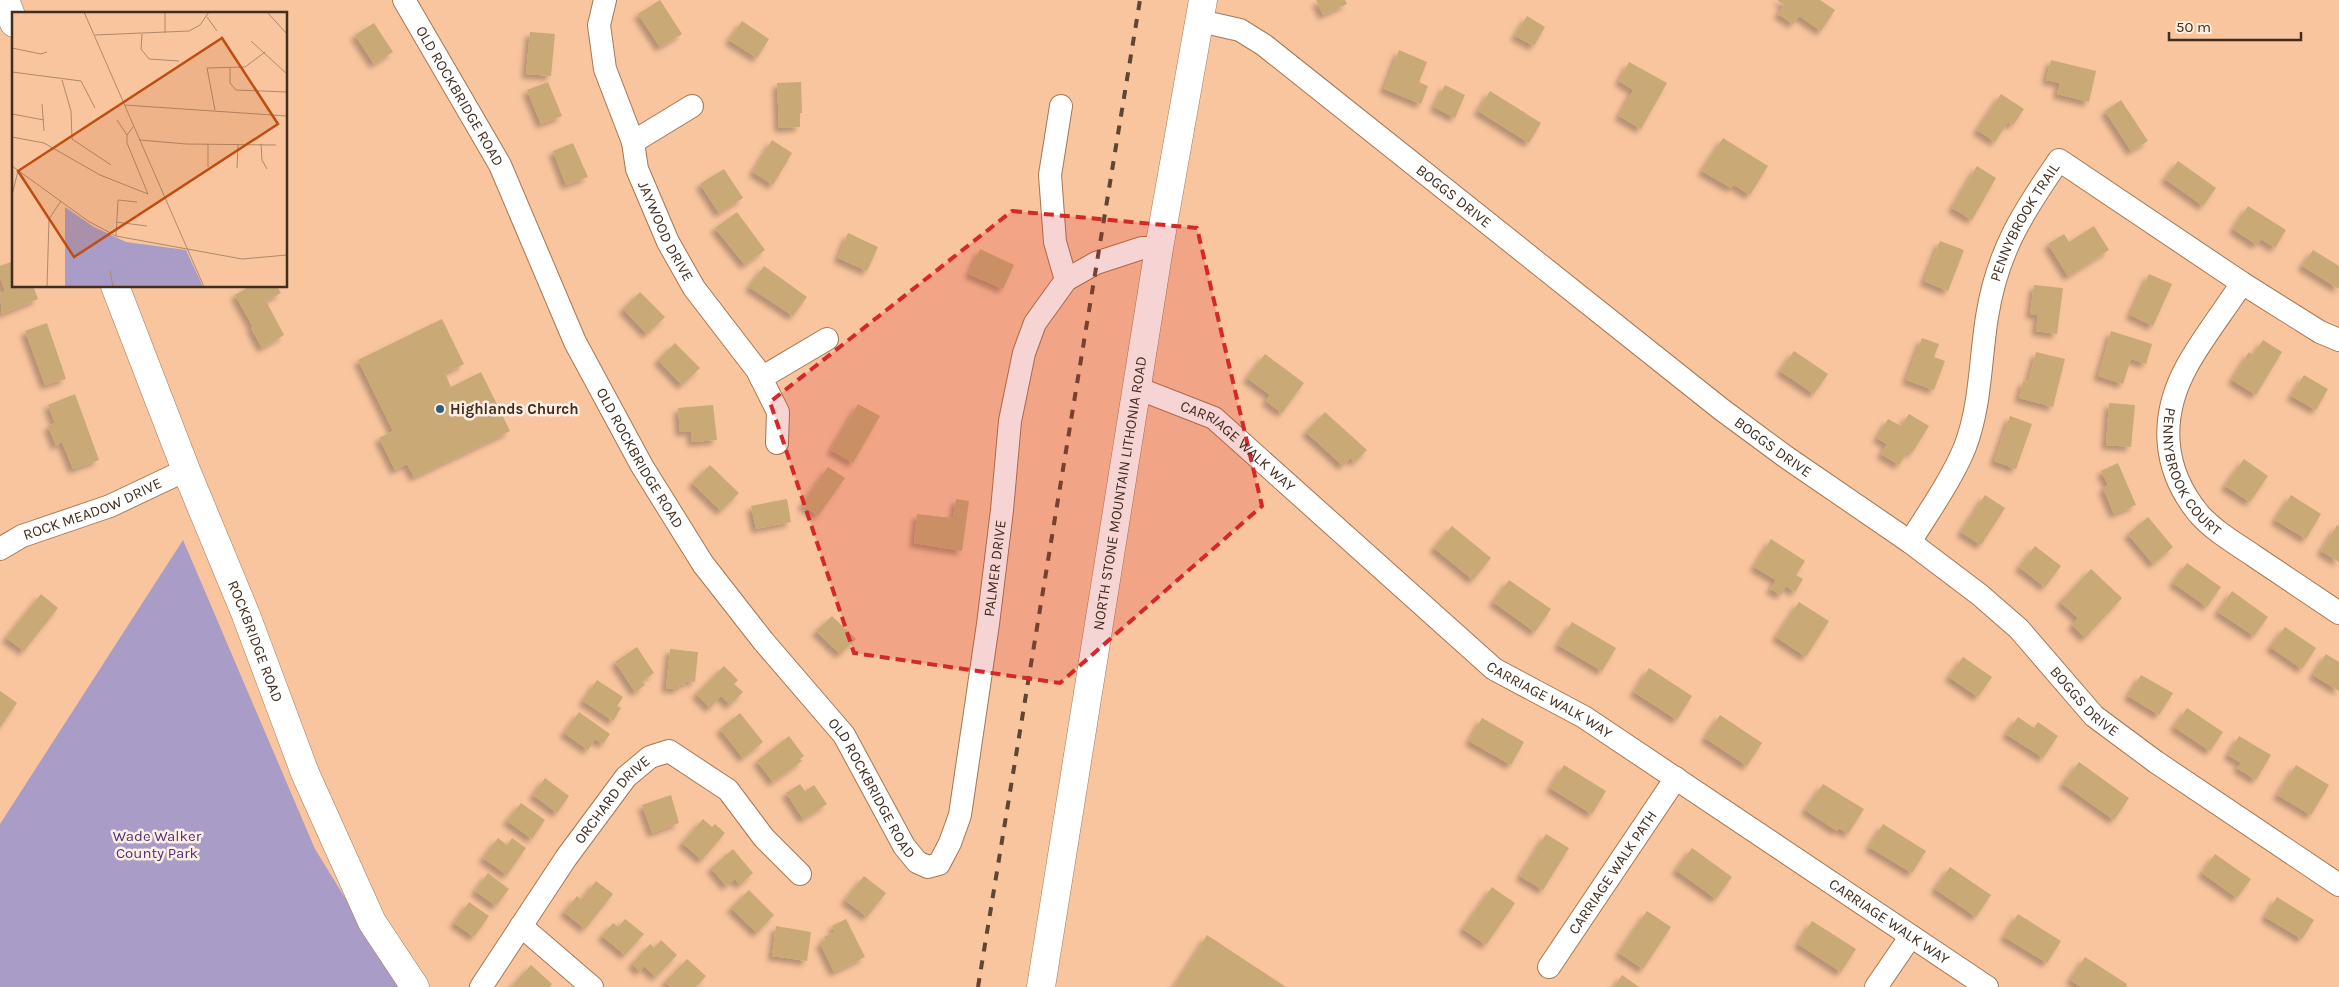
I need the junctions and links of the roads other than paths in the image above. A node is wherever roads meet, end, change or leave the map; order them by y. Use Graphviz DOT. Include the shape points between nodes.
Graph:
graph roads {
  1 [pos="5,0"];
  2 [pos="404,0"];
  3 [pos="605,0"];
  4 [pos="1202,10"];
  5 [pos="12,18"];
  6 [pos="692,106"];
  7 [pos="1061,106"];
  8 [pos="633,142"];
  9 [pos="1159,248"];
  10 [pos="1066,280"];
  11 [pos="2242,283"];
  12 [pos="116,288"];
  13 [pos="827,339"];
  14 [pos="2339,340"];
  15 [pos="761,378"];
  16 [pos="1136,388"];
  17 [pos="777,442"];
  18 [pos="186,470"];
  19 [pos="1910,542"];
  20 [pos="0,549"];
  21 [pos="2339,613"];
  22 [pos="1676,778"];
  23 [pos="939,864"];
  24 [pos="800,874"];
  25 [pos="2339,884"];
  26 [pos="521,926"];
  27 [pos="1911,936"];
  28 [pos="1549,967"];
  29 [pos="415,987"];
  30 [pos="481,987"];
  31 [pos="592,987"];
  32 [pos="1041,987"];
  33 [pos="1876,987"];
  34 [pos="1987,987"];
  1 -- 5 [label="main road"];
  2 -- 23 [label="street, OLD ROCKBRIDGE ROAD" via="500,165 575,342 642,466 703,564 764,642 844,735 904,846 922,865"];
  3 -- 8 [label="street, JAYWOOD DRIVE" via="599,25 605,69"];
  4 -- 9 [label="main road, NORTH STONE MOUNTAIN LITHONIA ROAD"];
  4 -- 19 [label="street, BOGGS DRIVE" via="1264,45 1728,414"];
  6 -- 8 [label="street"];
  7 -- 10 [label="street" via="1050,175 1055,242"];
  8 -- 15 [label="street, JAYWOOD DRIVE" via="637,169 668,242 694,288"];
  9 -- 10 [label="street, PALMER DRIVE" via="1142,248 1096,262"];
  9 -- 16 [label="main road, NORTH STONE MOUNTAIN LITHONIA ROAD"];
  10 -- 23 [label="street, PALMER DRIVE" via="1035,323 1022,362 1010,420 990,615 960,815"];
  11 -- 14 [label="street, PENNYBROOK TRAIL" via="2320,332"];
  11 -- 19 [label="street, PENNYBROOK TRAIL" via="2059,160 2010,236 1987,316 1976,410 1965,448"];
  11 -- 21 [label="street, PENNYBROOK COURT" via="2187,366 2172,403 2166,437 2171,466 2200,515 2223,536"];
  12 -- 18 [label="main road, ROCKBRIDGE ROAD"];
  13 -- 15 [label="street"];
  15 -- 17 [label="street, JAYWOOD DRIVE" via="778,412"];
  16 -- 22 [label="street, CARRIAGE WALK WAY" via="1214,418 1494,669 1584,717"];
  16 -- 32 [label="main road, NORTH STONE MOUNTAIN LITHONIA ROAD"];
  18 -- 20 [label="street, ROCK MEADOW DRIVE" via="110,506 22,536"];
  18 -- 29 [label="main road, ROCKBRIDGE ROAD" via="246,615 309,782 372,922"];
  19 -- 25 [label="street, BOGGS DRIVE" via="2019,629 2094,716 2156,762"];
  22 -- 27 [label="street, CARRIAGE WALK WAY"];
  22 -- 28 [label="street, CARRIAGE WALK PATH"];
  24 -- 26 [label="street, ORCHARD DRIVE" via="764,838 728,790 669,751 650,757 626,777"];
  26 -- 30 [label="street, ORCHARD DRIVE"];
  26 -- 31 [label="street"];
  27 -- 33 [label="street"];
  27 -- 34 [label="street, CARRIAGE WALK WAY"];
}
